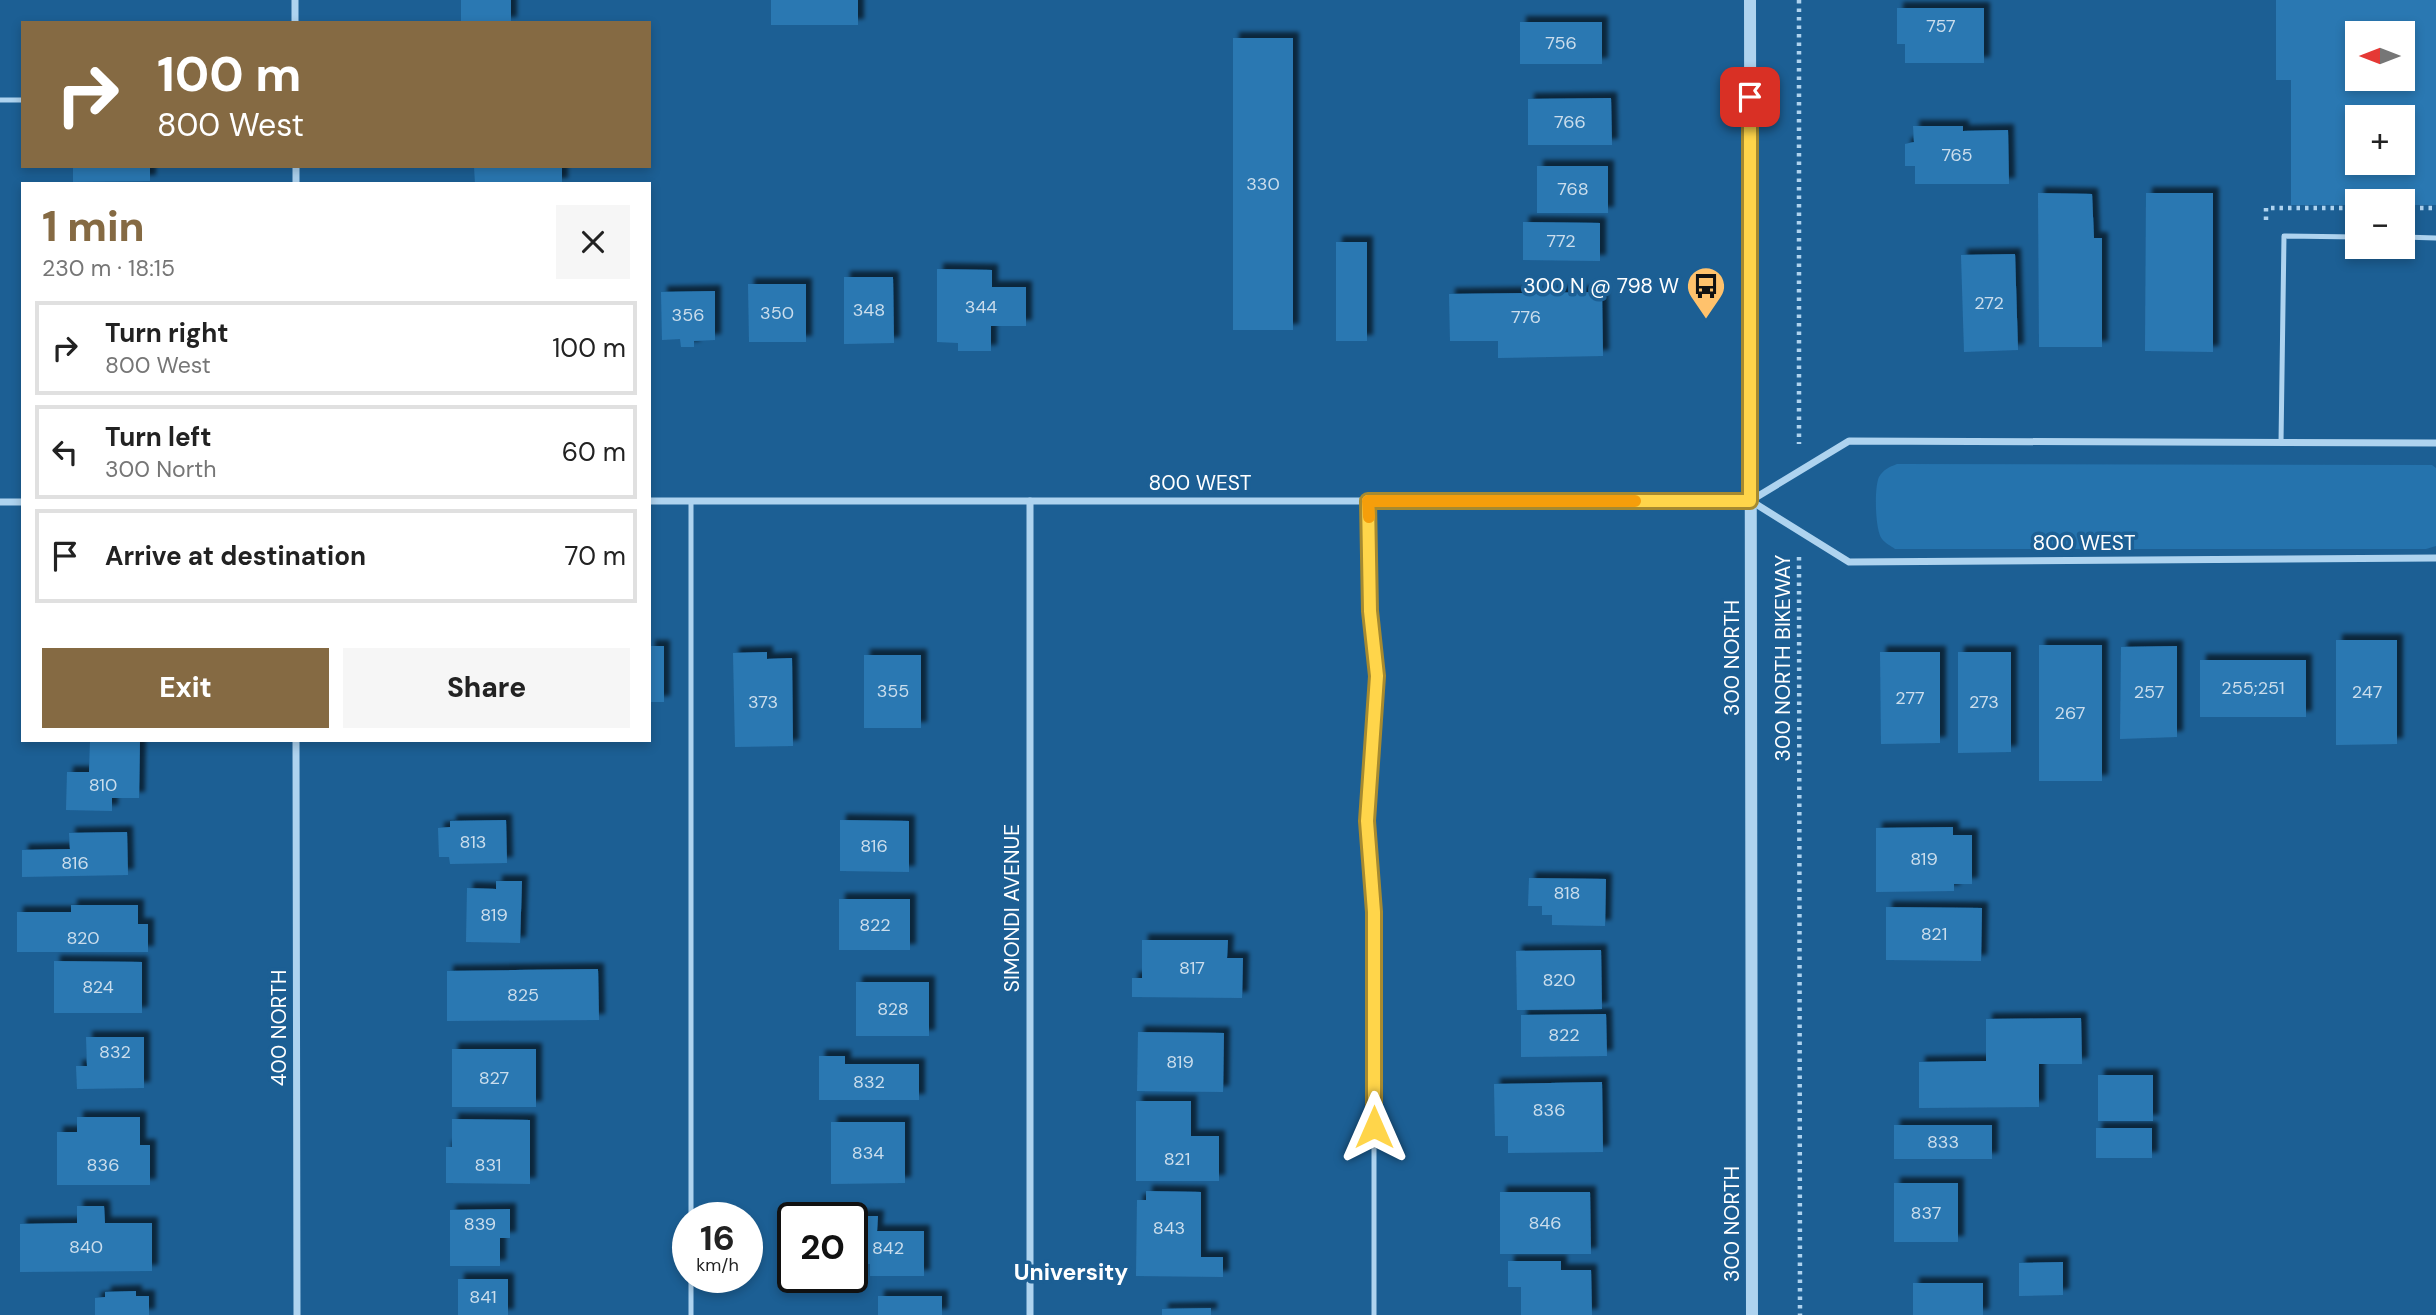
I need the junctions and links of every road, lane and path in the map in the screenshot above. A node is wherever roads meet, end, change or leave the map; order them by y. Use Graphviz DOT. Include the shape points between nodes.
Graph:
graph roads {
  1 [pos="295,0"];
  2 [pos="1750,0"];
  3 [pos="1799,0"];
  4 [pos="295,21"];
  5 [pos="0,100"];
  6 [pos="21,100"];
  7 [pos="2415,208"];
  8 [pos="2436,208"];
  9 [pos="2345,237"];
  10 [pos="2415,237"];
  11 [pos="2436,238"];
  12 [pos="2281,443"];
  13 [pos="2436,443"];
  14 [pos="1799,471"];
  15 [pos="651,501"];
  16 [pos="691,501"];
  17 [pos="1030,501"];
  18 [pos="1368,501"];
  19 [pos="1750,501"];
  20 [pos="0,502"];
  21 [pos="21,502"];
  22 [pos="1798,531"];
  23 [pos="2436,558"];
  24 [pos="296,742"];
  25 [pos="691,1202"];
  26 [pos="691,1293"];
  27 [pos="297,1315"];
  28 [pos="691,1315"];
  29 [pos="1030,1315"];
  30 [pos="1374,1315"];
  31 [pos="1752,1315"];
  32 [pos="1800,1315"];
  1 -- 4 [label="street"];
  2 -- 19 [label="street, 300 NORTH"];
  3 -- 14 [label="path"];
  5 -- 6 [label="lane"];
  7 -- 8 [label="path"];
  9 -- 12 [label="lane" via="2284,236"];
  10 -- 11 [label="lane"];
  12 -- 13 [label="street"];
  12 -- 14 [label="street" via="1849,441"];
  14 -- 19 [label="street"];
  15 -- 16 [label="street, 800 WEST"];
  16 -- 17 [label="street, 800 WEST"];
  16 -- 25 [label="lane"];
  17 -- 18 [label="street, 800 WEST"];
  17 -- 29 [label="street, SIMONDI AVENUE"];
  18 -- 19 [label="street, 800 WEST"];
  18 -- 30 [label="lane" via="1370,611 1377,676 1367,821 1374,912"];
  19 -- 22 [label="street, 800 WEST"];
  19 -- 31 [label="street, 300 NORTH"];
  20 -- 21 [label="street"];
  22 -- 23 [label="street, 800 WEST" via="1849,562"];
  22 -- 32 [label="path, 300 NORTH BIKEWAY"];
  24 -- 27 [label="street, 400 NORTH"];
  26 -- 28 [label="lane"];
}
